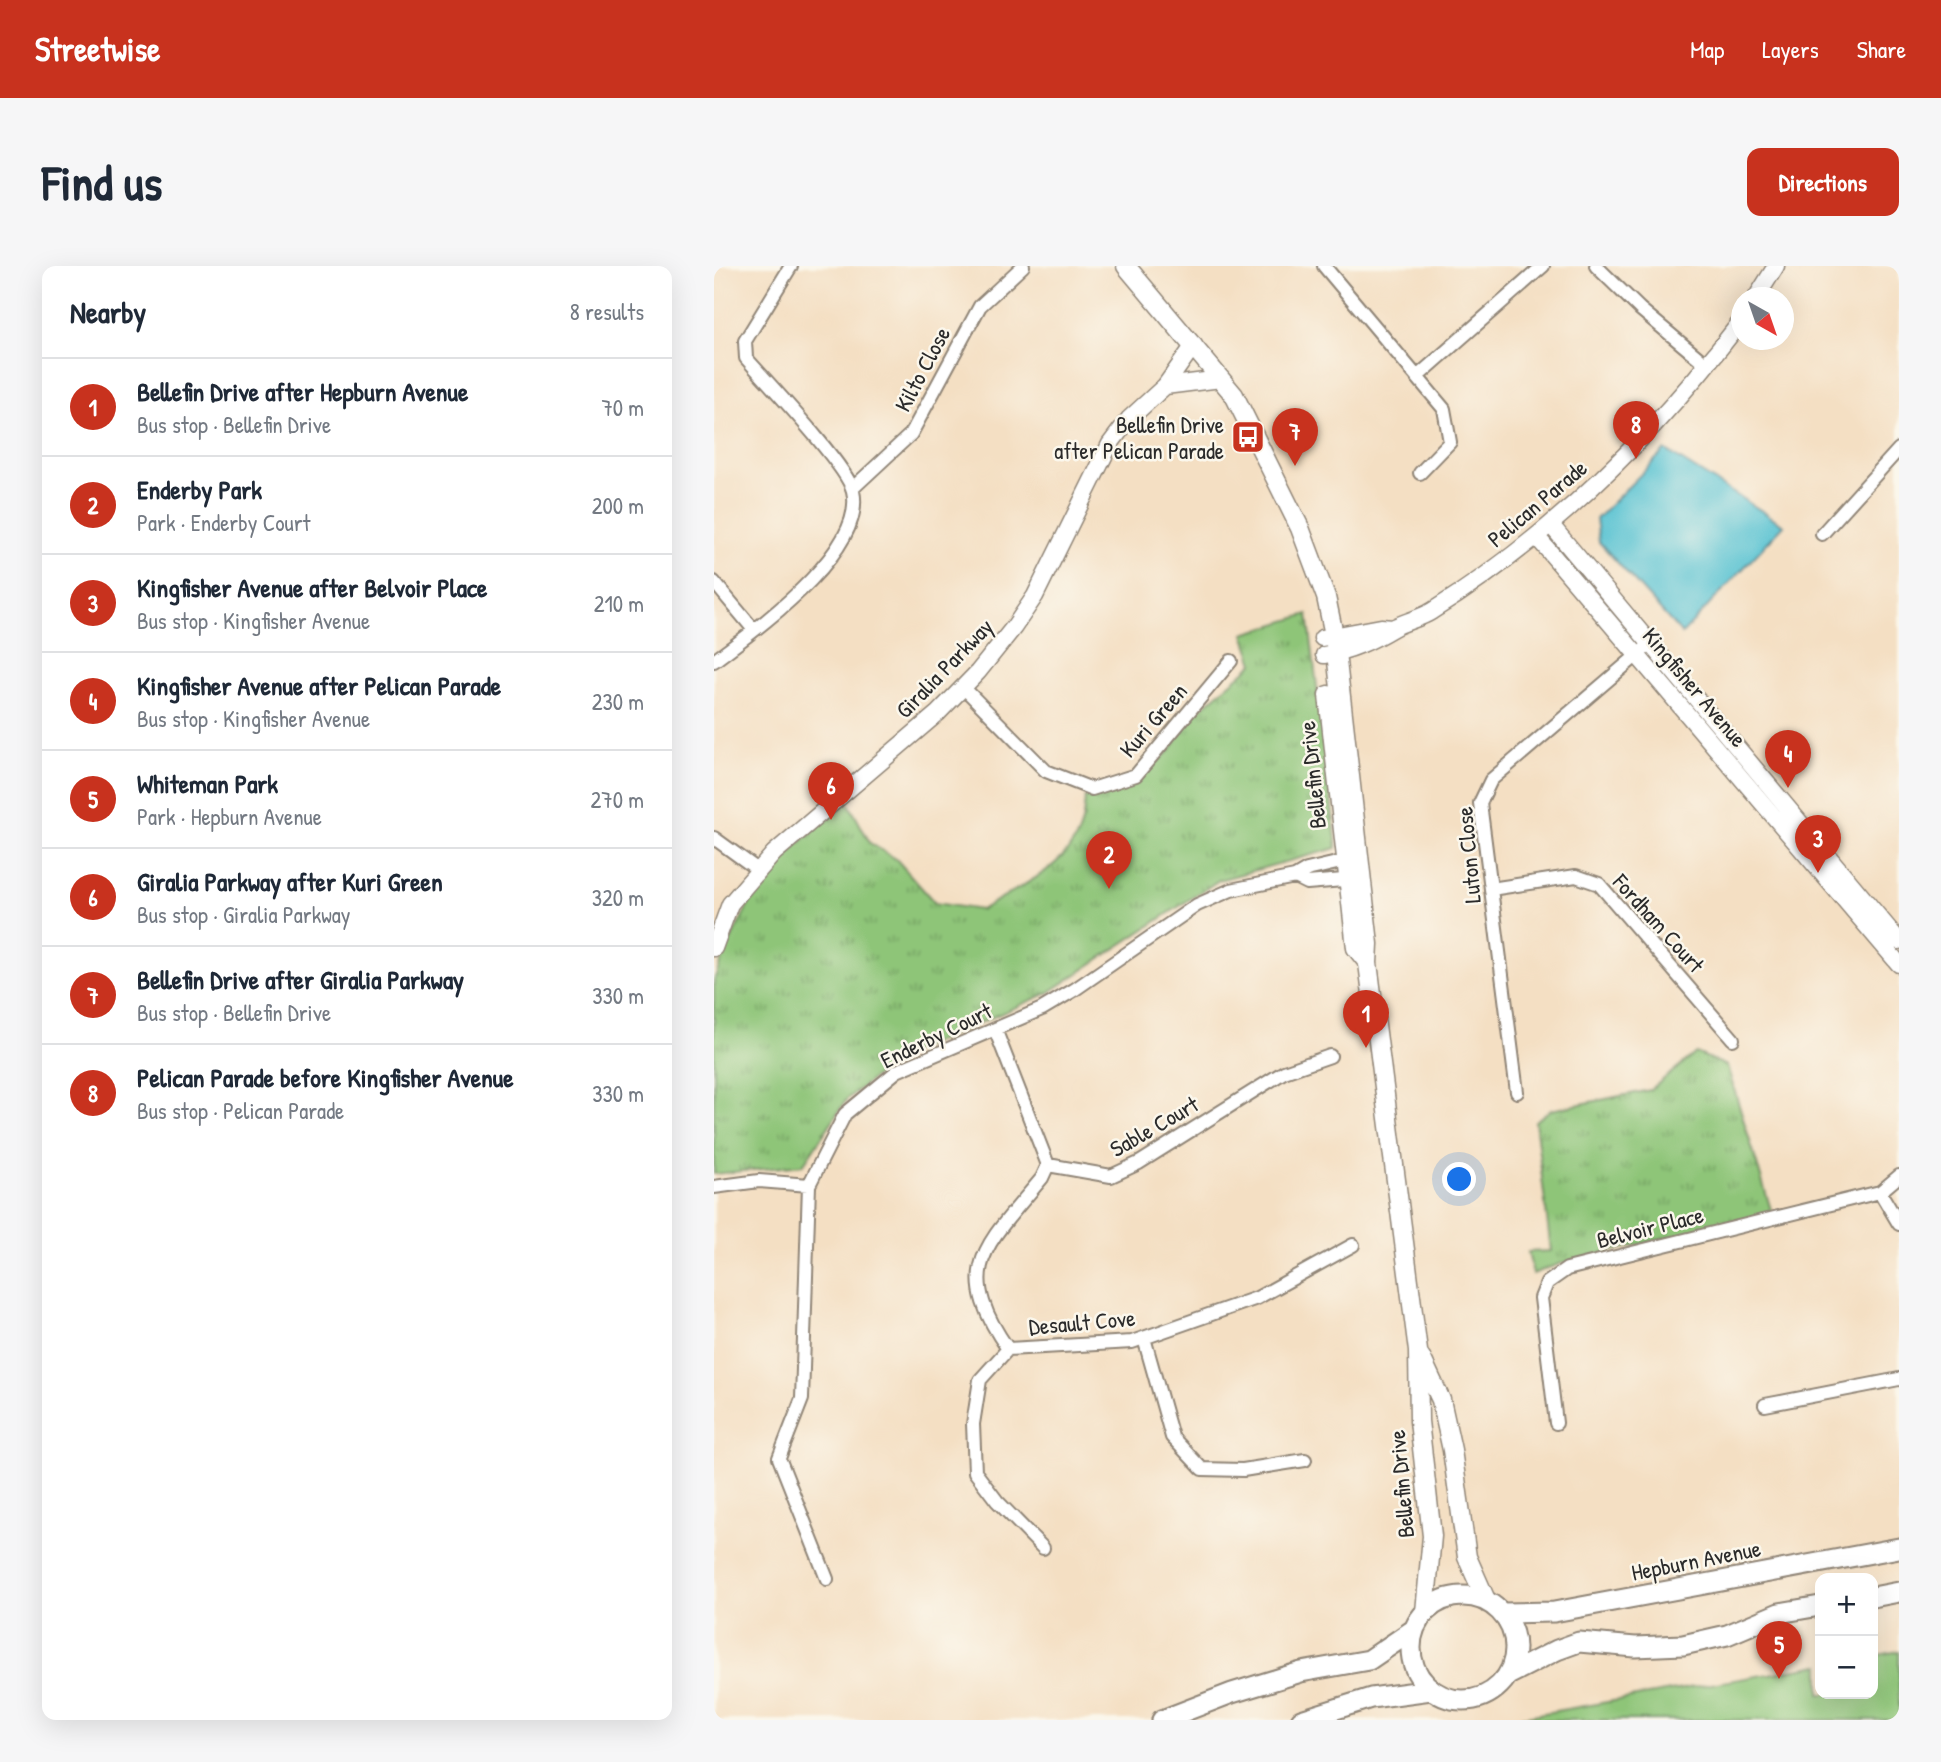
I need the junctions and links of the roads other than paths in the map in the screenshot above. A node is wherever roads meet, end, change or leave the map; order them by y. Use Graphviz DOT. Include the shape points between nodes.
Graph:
graph roads {
  1 [pos="791,266"];
  2 [pos="1023,266"];
  3 [pos="1126,266"];
  4 [pos="1324,266"];
  5 [pos="1543,266"];
  6 [pos="1596,266"];
  7 [pos="1776,266"];
  8 [pos="1763,287"];
  9 [pos="1731,333"];
  10 [pos="1194,345"];
  11 [pos="1707,365"];
  12 [pos="1417,377"];
  13 [pos="1221,379"];
  14 [pos="1165,386"];
  15 [pos="1899,449"];
  16 [pos="1420,473"];
  17 [pos="853,488"];
  18 [pos="1551,526"];
  19 [pos="1822,534"];
  20 [pos="1537,537"];
  21 [pos="714,582"];
  22 [pos="754,630"];
  23 [pos="1329,645"];
  24 [pos="1644,650"];
  25 [pos="1231,661"];
  26 [pos="714,662"];
  27 [pos="963,687"];
  28 [pos="714,838"];
  29 [pos="1352,859"];
  30 [pos="758,870"];
  31 [pos="1295,877"];
  32 [pos="1355,879"];
  33 [pos="1491,889"];
  34 [pos="1899,941"];
  35 [pos="714,948"];
  36 [pos="1899,964"];
  37 [pos="995,1029"];
  38 [pos="1734,1039"];
  39 [pos="1330,1056"];
  40 [pos="1517,1092"];
  41 [pos="1048,1166"];
  42 [pos="1899,1176"];
  43 [pos="809,1185"];
  44 [pos="714,1187"];
  45 [pos="1880,1192"];
  46 [pos="1899,1224"];
  47 [pos="1353,1245"];
  48 [pos="1144,1338"];
  49 [pos="1007,1349"];
  50 [pos="1418,1350"];
  51 [pos="1899,1380"];
  52 [pos="1765,1405"];
  53 [pos="1556,1423"];
  54 [pos="1305,1460"];
  55 [pos="1043,1548"];
  56 [pos="1899,1548"];
  57 [pos="827,1579"];
  58 [pos="1899,1592"];
  59 [pos="1878,1596"];
  60 [pos="1486,1600"];
  61 [pos="1815,1607"];
  62 [pos="1425,1612"];
  63 [pos="1503,1613"];
  64 [pos="1413,1630"];
  65 [pos="1508,1675"];
  66 [pos="1431,1690"];
  67 [pos="1162,1720"];
  68 [pos="1301,1720"];
  1 -- 17 [label="street" via="745,341 746,358 837,463"];
  2 -- 17 [label="street, Kilto Close" via="980,306 911,434"];
  3 -- 10 [label="main road, Bellefin Drive"];
  4 -- 12 [label="street"];
  5 -- 12 [label="street"];
  6 -- 11 [label="street"];
  7 -- 8 [label="street"];
  9 -- 11 [label="street, Pelican Parade"];
  10 -- 13 [label="main road, Bellefin Drive"];
  10 -- 14 [label="street, Giralia Parkway"];
  11 -- 18 [label="street, Pelican Parade" via="1653,428"];
  12 -- 16 [label="street" via="1444,410 1450,442"];
  13 -- 14 [label="street"];
  13 -- 23 [label="main road, Bellefin Drive" via="1256,434 1300,528 1326,597"];
  14 -- 27 [label="street, Giralia Parkway" via="1110,444 1035,596"];
  15 -- 19 [label="street"];
  17 -- 22 [label="street" via="855,507 844,537 796,598"];
  18 -- 20 [label="street, Pelican Parade"];
  18 -- 24 [label="street, Kingfisher Avenue"];
  20 -- 23 [label="street, Pelican Parade" via="1430,613"];
  20 -- 24 [label="street, Kingfisher Avenue"];
  21 -- 22 [label="street"];
  22 -- 26 [label="street"];
  23 -- 29 [label="main road, Bellefin Drive"];
  24 -- 33 [label="street, Luton Close" via="1491,780 1480,803"];
  24 -- 34 [label="street, Kingfisher Avenue"];
  24 -- 36 [label="street, Kingfisher Avenue"];
  25 -- 27 [label="street, Kuri Green" via="1136,775 1092,789 1046,771"];
  27 -- 30 [label="street, Giralia Parkway"];
  28 -- 30 [label="street"];
  29 -- 31 [label="street, Enderby Court"];
  29 -- 32 [label="main road, Bellefin Drive"];
  30 -- 35 [label="street, Giralia Parkway" via="730,904"];
  31 -- 32 [label="street, Enderby Court" via="1307,883"];
  31 -- 37 [label="street, Enderby Court" via="1231,890 1197,905 1074,990"];
  32 -- 50 [label="main road, Bellefin Drive"];
  33 -- 38 [label="street, Fordham Court" via="1576,876 1599,884"];
  33 -- 40 [label="street, Luton Close"];
  37 -- 41 [label="street"];
  37 -- 43 [label="street, Enderby Court" via="897,1071 845,1114"];
  39 -- 41 [label="street, Sable Court" via="1284,1072 1139,1163 1111,1175"];
  41 -- 49 [label="street, Desault Cove" via="985,1247 978,1283 988,1321"];
  42 -- 45 [label="street, Belvoir Place"];
  43 -- 44 [label="street" via="759,1181"];
  43 -- 57 [label="street, Enderby Court" via="802,1399 779,1458"];
  45 -- 46 [label="street"];
  45 -- 53 [label="street, Belvoir Place" via="1567,1269 1546,1283 1541,1298"];
  47 -- 48 [label="street, Desault Cove" via="1257,1298"];
  48 -- 49 [label="street, Desault Cove"];
  48 -- 54 [label="street" via="1172,1437 1202,1469 1243,1470"];
  49 -- 55 [label="street" via="980,1380 973,1424 975,1472"];
  50 -- 60 [label="main road, Bellefin Drive" via="1441,1400 1468,1559"];
  50 -- 62 [label="main road, Bellefin Drive" via="1419,1421 1432,1536"];
  51 -- 52 [label="street"];
  56 -- 63 [label="main road, Hepburn Avenue" via="1554,1612"];
  58 -- 59 [label="main road"];
  60 -- 62 [label="main road" via="1464,1595 1443,1599"];
  60 -- 63 [label="main road"];
  61 -- 65 [label="main road" via="1779,1613 1727,1635 1683,1645 1579,1642"];
  62 -- 64 [label="main road"];
  63 -- 65 [label="main road" via="1513,1632 1515,1654"];
  64 -- 66 [label="main road" via="1410,1652 1417,1673"];
  64 -- 67 [label="main road" via="1370,1660 1301,1672"];
  65 -- 66 [label="main road" via="1493,1691 1473,1699 1451,1699"];
  66 -- 68 [label="main road" via="1371,1698"];
}
